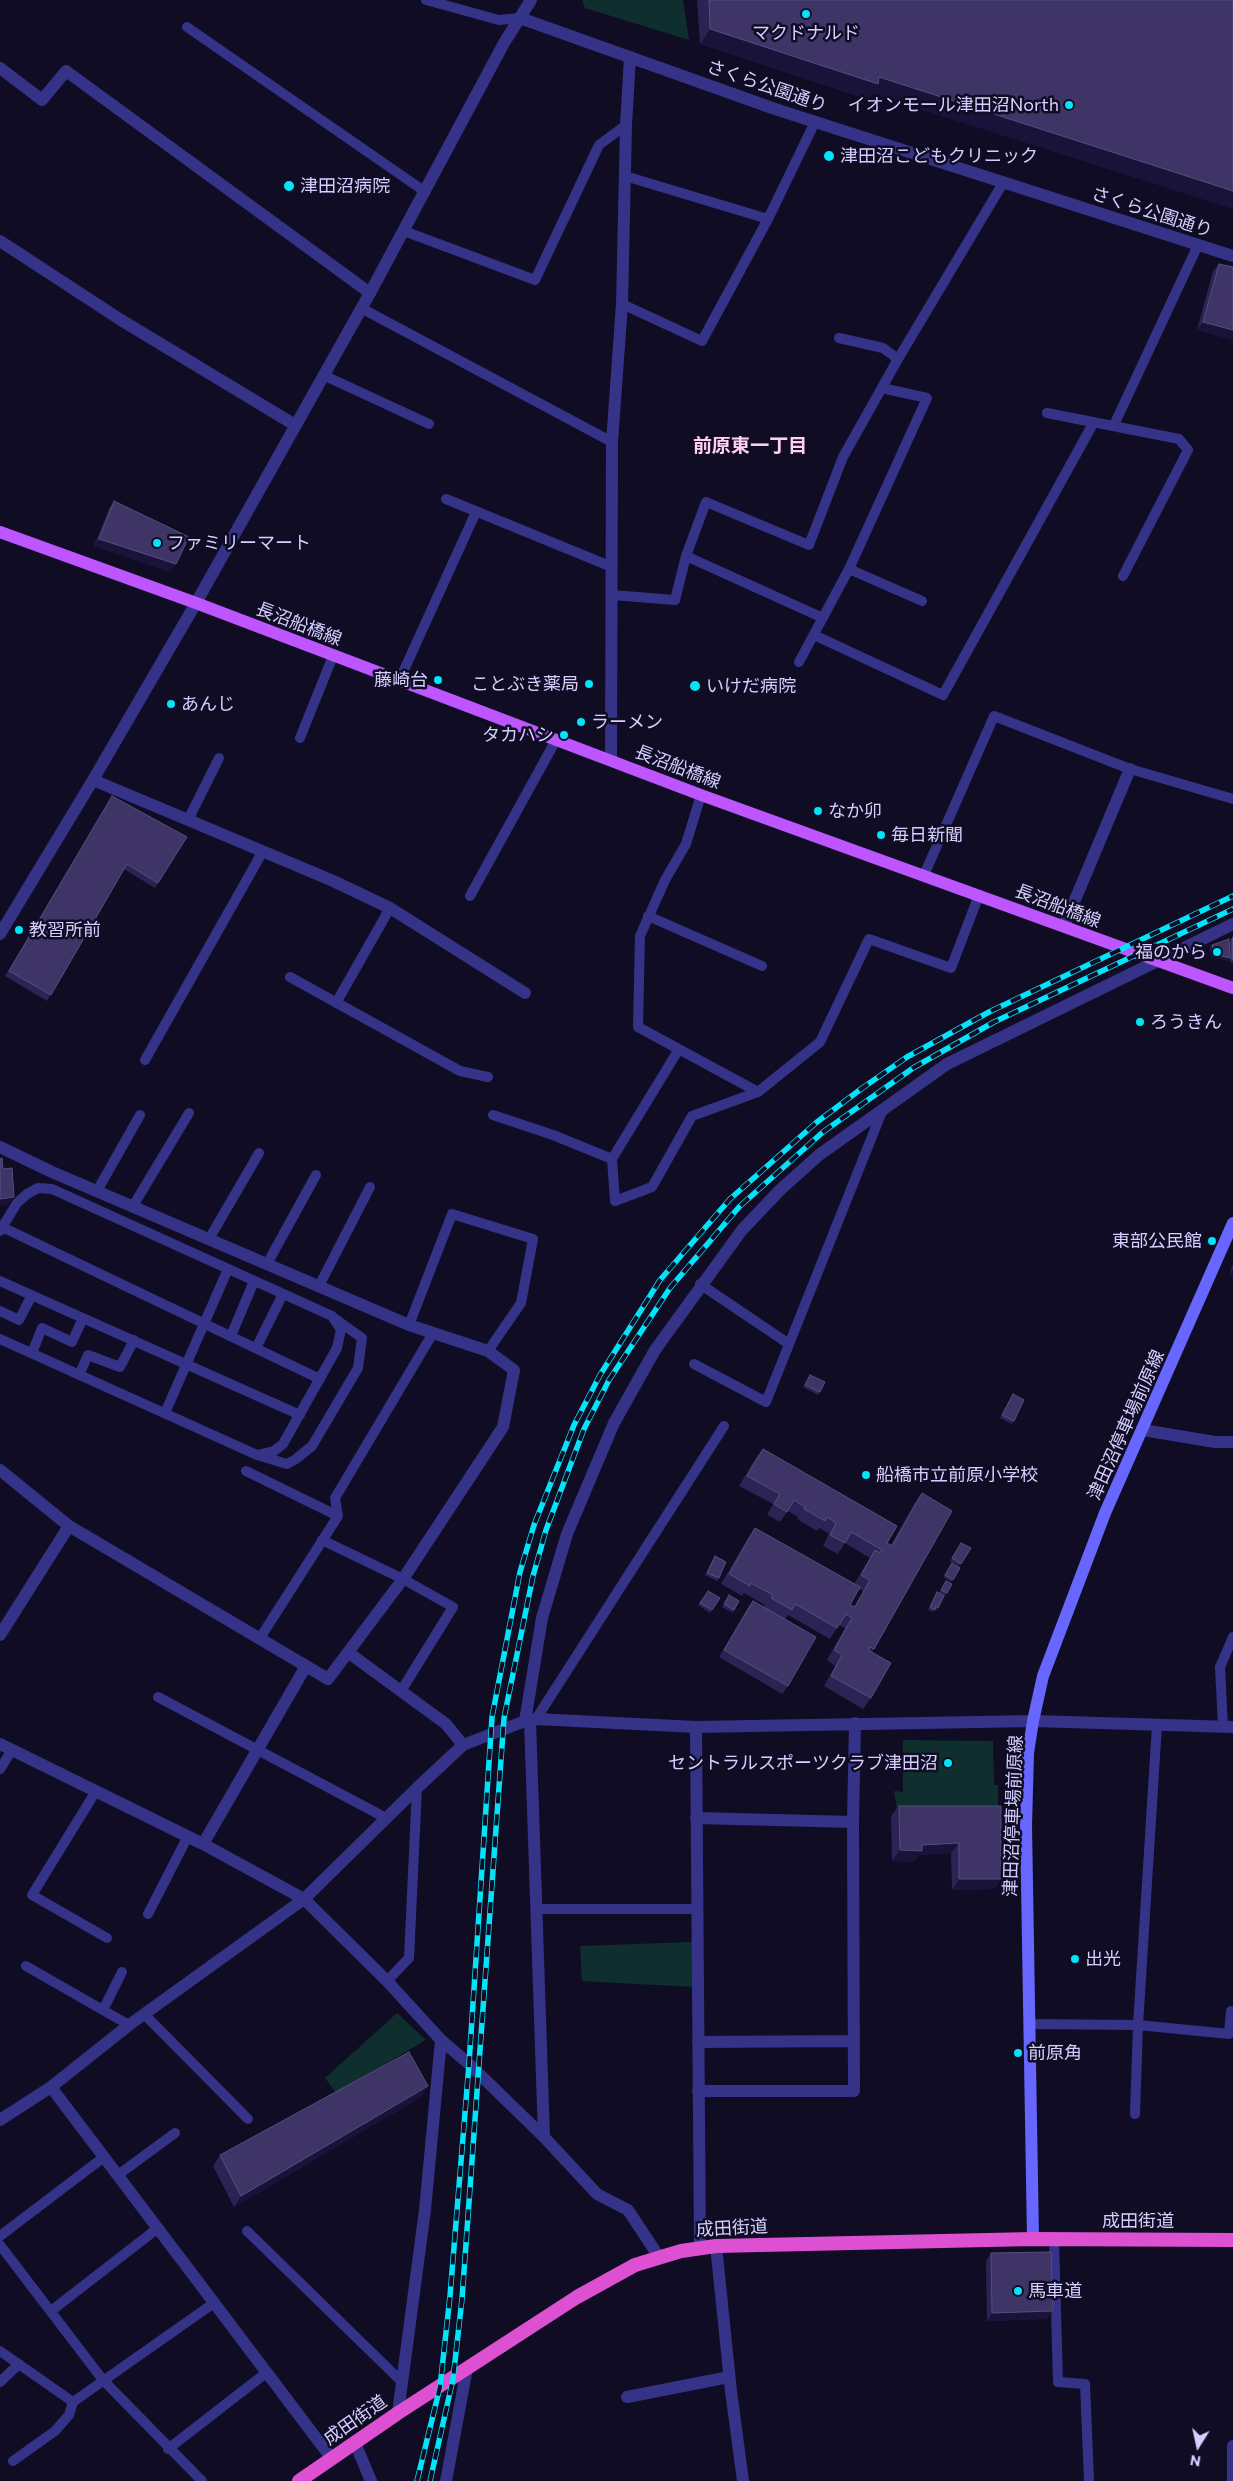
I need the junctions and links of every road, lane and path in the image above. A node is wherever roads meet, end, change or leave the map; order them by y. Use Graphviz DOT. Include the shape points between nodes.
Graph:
graph roads {
  1 [pos="426,0"];
  2 [pos="531,0"];
  3 [pos="520,18"];
  4 [pos="187,27"];
  5 [pos="630,57"];
  6 [pos="0,68"];
  7 [pos="815,122"];
  8 [pos="626,124"];
  9 [pos="625,176"];
  10 [pos="1004,183"];
  11 [pos="424,191"];
  12 [pos="768,219"];
  13 [pos="404,231"];
  14 [pos="0,241"];
  15 [pos="1198,245"];
  16 [pos="1233,256"];
  17 [pos="370,293"];
  18 [pos="622,304"];
  19 [pos="361,308"];
  20 [pos="839,338"];
  21 [pos="898,359"];
  22 [pos="323,376"];
  23 [pos="882,388"];
  24 [pos="1047,413"];
  25 [pos="1094,422"];
  26 [pos="428,424"];
  27 [pos="295,425"];
  28 [pos="1114,425"];
  29 [pos="612,442"];
  30 [pos="446,499"];
  31 [pos="476,512"];
  32 [pos="0,532"];
  33 [pos="686,556"];
  34 [pos="612,567"];
  35 [pos="848,569"];
  36 [pos="1123,576"];
  37 [pos="612,595"];
  38 [pos="922,601"];
  39 [pos="196,603"];
  40 [pos="823,618"];
  41 [pos="814,635"];
  42 [pos="333,656"];
  43 [pos="799,662"];
  44 [pos="399,681"];
  45 [pos="300,738"];
  46 [pos="556,740"];
  47 [pos="219,758"];
  48 [pos="611,759"];
  49 [pos="1130,769"];
  50 [pos="93,780"];
  51 [pos="701,795"];
  52 [pos="1233,800"];
  53 [pos="188,820"];
  54 [pos="263,851"];
  55 [pos="924,875"];
  56 [pos="979,895"];
  57 [pos="470,896"];
  58 [pos="390,908"];
  59 [pos="648,916"];
  60 [pos="1233,924"];
  61 [pos="1064,926"];
  62 [pos="0,934"];
  63 [pos="1156,962"];
  64 [pos="762,966"];
  65 [pos="290,977"];
  66 [pos="1233,988"];
  67 [pos="525,993"];
  68 [pos="336,1003"];
  69 [pos="679,1049"];
  70 [pos="146,1060"];
  71 [pos="488,1077"];
  72 [pos="758,1092"];
  73 [pos="883,1109"];
  74 [pos="189,1113"];
  75 [pos="140,1115"];
  76 [pos="493,1115"];
  77 [pos="0,1147"];
  78 [pos="259,1153"];
  79 [pos="612,1159"];
  80 [pos="316,1175"];
  81 [pos="370,1187"];
  82 [pos="97,1191"];
  83 [pos="132,1206"];
  84 [pos="1233,1223"];
  85 [pos="1,1229"];
  86 [pos="209,1239"];
  87 [pos="267,1264"];
  88 [pos="228,1269"];
  89 [pos="0,1280"];
  90 [pos="254,1281"];
  91 [pos="700,1284"];
  92 [pos="319,1286"];
  93 [pos="283,1294"];
  94 [pos="32,1295"];
  95 [pos="0,1311"];
  96 [pos="332,1316"];
  97 [pos="83,1318"];
  98 [pos="205,1323"];
  99 [pos="409,1325"];
  100 [pos="433,1333"];
  101 [pos="231,1336"];
  102 [pos="0,1339"];
  103 [pos="134,1340"];
  104 [pos="789,1344"];
  105 [pos="256,1348"];
  106 [pos="488,1351"];
  107 [pos="32,1354"];
  108 [pos="187,1364"];
  109 [pos="694,1364"];
  110 [pos="79,1375"];
  111 [pos="320,1379"];
  112 [pos="165,1413"];
  113 [pos="300,1415"];
  114 [pos="724,1426"];
  115 [pos="1143,1430"];
  116 [pos="1233,1442"];
  117 [pos="258,1455"];
  118 [pos="0,1470"];
  119 [pos="246,1471"];
  120 [pos="338,1516"];
  121 [pos="69,1526"];
  122 [pos="322,1540"];
  123 [pos="404,1579"];
  124 [pos="0,1635"];
  125 [pos="1233,1637"];
  126 [pos="260,1638"];
  127 [pos="349,1653"];
  128 [pos="306,1666"];
  129 [pos="401,1691"];
  130 [pos="158,1697"];
  131 [pos="530,1720"];
  132 [pos="1034,1721"];
  133 [pos="855,1723"];
  134 [pos="1157,1725"];
  135 [pos="696,1727"];
  136 [pos="1228,1727"];
  137 [pos="0,1744"];
  138 [pos="463,1746"];
  139 [pos="12,1750"];
  140 [pos="257,1750"];
  141 [pos="0,1769"];
  142 [pos="417,1788"];
  143 [pos="96,1791"];
  144 [pos="386,1818"];
  145 [pos="696,1818"];
  146 [pos="853,1822"];
  147 [pos="188,1836"];
  148 [pos="202,1844"];
  149 [pos="304,1899"];
  150 [pos="536,1909"];
  151 [pos="697,1909"];
  152 [pos="148,1914"];
  153 [pos="107,1938"];
  154 [pos="26,1966"];
  155 [pos="122,1972"];
  156 [pos="387,1981"];
  157 [pos="103,2010"];
  158 [pos="1231,2011"];
  159 [pos="145,2015"];
  160 [pos="1030,2024"];
  161 [pos="129,2025"];
  162 [pos="1138,2025"];
  163 [pos="441,2040"];
  164 [pos="854,2041"];
  165 [pos="698,2042"];
  166 [pos="50,2087"];
  167 [pos="698,2091"];
  168 [pos="1135,2114"];
  169 [pos="248,2119"];
  170 [pos="0,2120"];
  171 [pos="175,2134"];
  172 [pos="544,2137"];
  173 [pos="104,2157"];
  174 [pos="118,2175"];
  175 [pos="158,2228"];
  176 [pos="247,2231"];
  177 [pos="0,2236"];
  178 [pos="1033,2239"];
  179 [pos="1054,2239"];
  180 [pos="1233,2240"];
  181 [pos="0,2245"];
  182 [pos="716,2246"];
  183 [pos="700,2248"];
  184 [pos="659,2257"];
  185 [pos="214,2303"];
  186 [pos="50,2311"];
  187 [pos="0,2351"];
  188 [pos="19,2364"];
  189 [pos="467,2368"];
  190 [pos="266,2373"];
  191 [pos="729,2377"];
  192 [pos="103,2380"];
  193 [pos="401,2381"];
  194 [pos="0,2382"];
  195 [pos="627,2397"];
  196 [pos="73,2402"];
  197 [pos="398,2413"];
  198 [pos="355,2443"];
  199 [pos="1233,2446"];
  200 [pos="168,2448"];
  201 [pos="332,2459"];
  202 [pos="13,2461"];
  203 [pos="202,2481"];
  204 [pos="299,2481"];
  205 [pos="371,2481"];
  206 [pos="446,2481"];
  207 [pos="743,2481"];
  208 [pos="1089,2481"];
  209 [pos="1233,2481"];
  1 -- 3 [label="lane" via="499,20"];
  2 -- 3 [label="street"];
  3 -- 5 [label="street, さくら公園通り"];
  3 -- 11 [label="street"];
  4 -- 11 [label="lane"];
  5 -- 7 [label="street, さくら公園通り"];
  5 -- 8 [label="street"];
  6 -- 17 [label="street" via="42,100 66,71"];
  7 -- 10 [label="street, さくら公園通り"];
  7 -- 12 [label="lane"];
  8 -- 9 [label="street"];
  8 -- 13 [label="lane" via="599,144 535,280"];
  9 -- 12 [label="lane"];
  9 -- 18 [label="street"];
  10 -- 15 [label="street, さくら公園通り"];
  10 -- 21 [label="lane"];
  11 -- 13 [label="street"];
  12 -- 18 [label="lane" via="702,341"];
  13 -- 17 [label="street"];
  14 -- 27 [label="street" via="121,320"];
  15 -- 16 [label="street, さくら公園通り"];
  15 -- 28 [label="lane"];
  17 -- 19 [label="street"];
  18 -- 29 [label="street"];
  19 -- 22 [label="street"];
  19 -- 29 [label="lane"];
  20 -- 21 [label="lane" via="883,348"];
  21 -- 23 [label="lane"];
  22 -- 26 [label="lane"];
  22 -- 27 [label="street"];
  23 -- 33 [label="lane" via="843,457 809,545 706,502"];
  23 -- 35 [label="lane" via="927,398"];
  24 -- 25 [label="lane"];
  25 -- 28 [label="lane"];
  25 -- 41 [label="lane" via="943,695"];
  27 -- 39 [label="street"];
  28 -- 36 [label="lane" via="1179,439 1188,450"];
  29 -- 34 [label="street"];
  30 -- 31 [label="lane"];
  31 -- 34 [label="lane"];
  31 -- 44 [label="lane"];
  32 -- 39 [label="main road, 長沼船橋線"];
  33 -- 37 [label="lane" via="675,600"];
  33 -- 40 [label="lane"];
  34 -- 37 [label="street"];
  35 -- 38 [label="lane"];
  35 -- 40 [label="lane"];
  37 -- 48 [label="street"];
  39 -- 42 [label="main road, 長沼船橋線"];
  39 -- 50 [label="street"];
  40 -- 41 [label="lane"];
  41 -- 43 [label="lane"];
  42 -- 44 [label="main road, 長沼船橋線"];
  42 -- 45 [label="lane"];
  44 -- 46 [label="main road, 長沼船橋線"];
  46 -- 48 [label="main road, 長沼船橋線"];
  46 -- 57 [label="lane"];
  47 -- 53 [label="lane"];
  48 -- 51 [label="main road, 長沼船橋線"];
  49 -- 52 [label="lane"];
  49 -- 55 [label="lane" via="994,716"];
  49 -- 61 [label="street"];
  50 -- 53 [label="street"];
  50 -- 62 [label="street"];
  51 -- 55 [label="main road, 長沼船橋線"];
  51 -- 59 [label="lane" via="686,844"];
  53 -- 54 [label="street"];
  54 -- 58 [label="street"];
  54 -- 70 [label="lane"];
  55 -- 56 [label="main road, 長沼船橋線"];
  56 -- 61 [label="main road, 長沼船橋線"];
  56 -- 72 [label="lane" via="951,968 869,939 820,1042"];
  58 -- 67 [label="street"];
  58 -- 68 [label="lane"];
  59 -- 64 [label="lane"];
  59 -- 69 [label="lane" via="640,936 638,1027"];
  60 -- 63 [label="street"];
  61 -- 63 [label="main road, 長沼船橋線"];
  63 -- 66 [label="main road, 長沼船橋線"];
  63 -- 73 [label="street" via="947,1064"];
  65 -- 68 [label="lane"];
  68 -- 71 [label="lane" via="460,1071"];
  69 -- 72 [label="lane"];
  69 -- 79 [label="lane"];
  72 -- 79 [label="lane" via="692,1116 652,1187 615,1201"];
  73 -- 91 [label="street" via="819,1156 780,1190 742,1230"];
  73 -- 104 [label="lane"];
  74 -- 83 [label="lane"];
  75 -- 82 [label="lane"];
  76 -- 79 [label="lane" via="553,1134"];
  77 -- 82 [label="street"];
  78 -- 86 [label="lane"];
  80 -- 87 [label="lane"];
  81 -- 92 [label="lane"];
  82 -- 83 [label="street"];
  83 -- 86 [label="street"];
  84 -- 115 [label="main road, 津田沼停車場前原線"];
  85 -- 88 [label="lane" via="13,1201 38,1188 52,1189"];
  85 -- 98 [label="lane"];
  86 -- 87 [label="street"];
  87 -- 92 [label="street"];
  88 -- 90 [label="lane"];
  88 -- 98 [label="lane"];
  89 -- 94 [label="lane"];
  90 -- 93 [label="lane"];
  90 -- 101 [label="lane"];
  91 -- 104 [label="lane"];
  91 -- 131 [label="street" via="655,1350 614,1424 567,1534 542,1618"];
  92 -- 99 [label="street"];
  93 -- 96 [label="lane"];
  93 -- 105 [label="lane"];
  94 -- 95 [label="lane" via="19,1320"];
  94 -- 97 [label="lane"];
  96 -- 111 [label="lane" via="341,1330 337,1348"];
  96 -- 117 [label="lane" via="362,1338 358,1368 312,1446 296,1460 287,1464"];
  97 -- 103 [label="lane"];
  97 -- 107 [label="lane" via="72,1342 42,1328"];
  98 -- 101 [label="lane"];
  98 -- 108 [label="lane"];
  99 -- 100 [label="street"];
  99 -- 106 [label="lane" via="452,1214 533,1239 521,1303"];
  100 -- 106 [label="street"];
  100 -- 120 [label="lane" via="335,1498"];
  101 -- 105 [label="lane"];
  102 -- 107 [label="lane"];
  103 -- 108 [label="lane"];
  103 -- 110 [label="lane" via="120,1367 88,1355"];
  104 -- 109 [label="lane" via="766,1402"];
  105 -- 111 [label="lane"];
  106 -- 123 [label="street" via="514,1370 503,1427"];
  107 -- 110 [label="lane"];
  108 -- 112 [label="lane"];
  108 -- 113 [label="lane"];
  110 -- 112 [label="lane"];
  111 -- 113 [label="lane"];
  112 -- 117 [label="lane"];
  113 -- 117 [label="lane" via="283,1444 274,1451"];
  114 -- 131 [label="lane"];
  115 -- 116 [label="street" via="1214,1442"];
  115 -- 132 [label="main road, 津田沼停車場前原線" via="1105,1513 1057,1637 1043,1676"];
  118 -- 121 [label="street"];
  119 -- 120 [label="lane"];
  120 -- 122 [label="lane"];
  121 -- 124 [label="street"];
  121 -- 126 [label="street"];
  122 -- 123 [label="lane"];
  122 -- 126 [label="lane"];
  123 -- 127 [label="street"];
  123 -- 129 [label="lane" via="453,1607"];
  125 -- 136 [label="lane" via="1220,1666"];
  126 -- 128 [label="street"];
  127 -- 128 [label="street" via="328,1679"];
  127 -- 129 [label="street"];
  128 -- 140 [label="street"];
  129 -- 138 [label="street" via="446,1724"];
  130 -- 140 [label="lane"];
  131 -- 135 [label="street"];
  131 -- 138 [label="street"];
  131 -- 150 [label="street"];
  132 -- 133 [label="street"];
  132 -- 134 [label="street"];
  132 -- 160 [label="main road, 津田沼停車場前原線" via="1028,1753 1026,1824"];
  133 -- 135 [label="street"];
  133 -- 146 [label="street"];
  134 -- 136 [label="street"];
  134 -- 162 [label="lane"];
  135 -- 145 [label="street"];
  137 -- 139 [label="street"];
  138 -- 142 [label="street"];
  139 -- 141 [label="lane"];
  139 -- 143 [label="street"];
  140 -- 144 [label="lane"];
  140 -- 148 [label="street"];
  142 -- 144 [label="street"];
  142 -- 156 [label="lane" via="410,1958"];
  143 -- 147 [label="street"];
  143 -- 153 [label="lane" via="32,1895"];
  144 -- 149 [label="street"];
  145 -- 146 [label="street"];
  145 -- 151 [label="street"];
  146 -- 164 [label="street"];
  147 -- 148 [label="street"];
  147 -- 152 [label="lane"];
  148 -- 149 [label="street"];
  149 -- 156 [label="street"];
  149 -- 159 [label="street"];
  150 -- 151 [label="lane"];
  150 -- 172 [label="street"];
  151 -- 165 [label="street"];
  154 -- 157 [label="lane"];
  155 -- 157 [label="lane"];
  156 -- 163 [label="street"];
  157 -- 161 [label="lane"];
  158 -- 162 [label="lane" via="1229,2034"];
  159 -- 161 [label="street"];
  159 -- 169 [label="lane"];
  160 -- 162 [label="lane"];
  160 -- 178 [label="main road, 津田沼停車場前原線"];
  161 -- 166 [label="street"];
  162 -- 168 [label="lane"];
  163 -- 172 [label="street"];
  163 -- 193 [label="street" via="425,2210"];
  164 -- 165 [label="street"];
  164 -- 167 [label="street" via="854,2091"];
  165 -- 167 [label="street"];
  166 -- 170 [label="street"];
  166 -- 173 [label="street"];
  167 -- 183 [label="street"];
  171 -- 174 [label="lane"];
  172 -- 184 [label="street" via="597,2194 628,2210"];
  173 -- 174 [label="street"];
  173 -- 177 [label="lane"];
  174 -- 175 [label="street"];
  175 -- 185 [label="street"];
  175 -- 186 [label="lane"];
  176 -- 193 [label="lane"];
  178 -- 179 [label="highway, 成田街道"];
  178 -- 182 [label="highway, 成田街道"];
  179 -- 180 [label="highway, 成田街道"];
  179 -- 208 [label="lane" via="1058,2382 1085,2384"];
  181 -- 186 [label="lane"];
  182 -- 183 [label="highway, 成田街道"];
  182 -- 191 [label="street"];
  183 -- 184 [label="highway, 成田街道"];
  184 -- 189 [label="highway, 成田街道" via="607,2279"];
  185 -- 190 [label="street"];
  185 -- 192 [label="lane"];
  186 -- 192 [label="lane"];
  187 -- 188 [label="lane"];
  188 -- 194 [label="lane"];
  188 -- 196 [label="lane"];
  189 -- 197 [label="highway, 成田街道"];
  189 -- 206 [label="street"];
  190 -- 200 [label="lane"];
  190 -- 201 [label="street"];
  191 -- 195 [label="street"];
  191 -- 207 [label="street"];
  192 -- 196 [label="lane"];
  192 -- 200 [label="lane"];
  193 -- 197 [label="street"];
  196 -- 202 [label="lane" via="69,2415 55,2432"];
  197 -- 198 [label="highway, 成田街道"];
  198 -- 201 [label="highway, 成田街道"];
  198 -- 205 [label="street"];
  199 -- 209 [label="street"];
  200 -- 203 [label="lane"];
  201 -- 204 [label="highway, 成田街道"];
}
